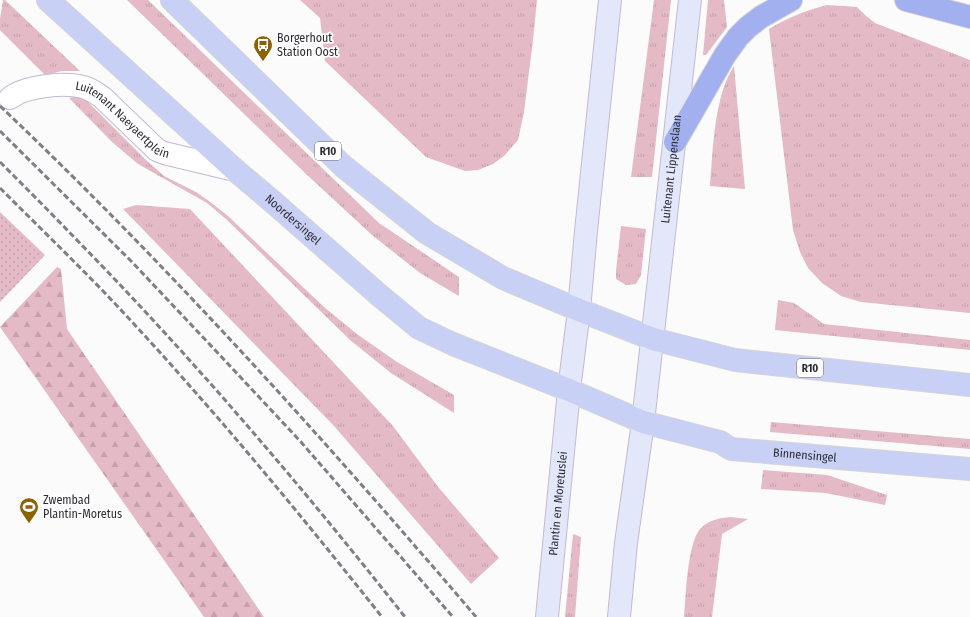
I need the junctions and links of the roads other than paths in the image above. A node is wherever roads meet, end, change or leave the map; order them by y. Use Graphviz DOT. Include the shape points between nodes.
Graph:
graph roads {
  1 [pos="48,0"];
  2 [pos="172,0"];
  3 [pos="610,0"];
  4 [pos="690,0"];
  5 [pos="791,0"];
  6 [pos="906,0"];
  7 [pos="935,0"];
  8 [pos="970,15"];
  9 [pos="10,98"];
  10 [pos="675,142"];
  11 [pos="235,170"];
  12 [pos="579,310"];
  13 [pos="653,339"];
  14 [pos="970,386"];
  15 [pos="569,390"];
  16 [pos="643,422"];
  17 [pos="970,469"];
  18 [pos="548,617"];
  19 [pos="619,617"];
  1 -- 11 [label="main road, Noordersingel"];
  2 -- 12 [label="main road, R10" via="344,167 428,233 504,278"];
  3 -- 12 [label="main road"];
  4 -- 10 [label="main road, Luitenant Lippenslaan"];
  5 -- 10 [label="highway" via="760,17 738,37"];
  6 -- 8 [label="highway"];
  7 -- 8 [label="highway"];
  9 -- 11 [label="street, Luitenant Naeyaertplein" via="48,86 82,87 94,91 103,98 157,150"];
  10 -- 13 [label="main road, Luitenant Lippenslaan"];
  11 -- 15 [label="main road, Noordersingel" via="419,328"];
  12 -- 13 [label="main road, R10"];
  12 -- 15 [label="main road, Plantin en Moretuslei"];
  13 -- 14 [label="main road, R10" via="735,360"];
  13 -- 16 [label="main road, Luitenant Lippenslaan"];
  15 -- 16 [label="main road, Noordersingel"];
  15 -- 18 [label="main road, Plantin en Moretuslei"];
  16 -- 17 [label="main road, Binnensingel" via="720,442 731,449"];
  16 -- 19 [label="main road"];
}
